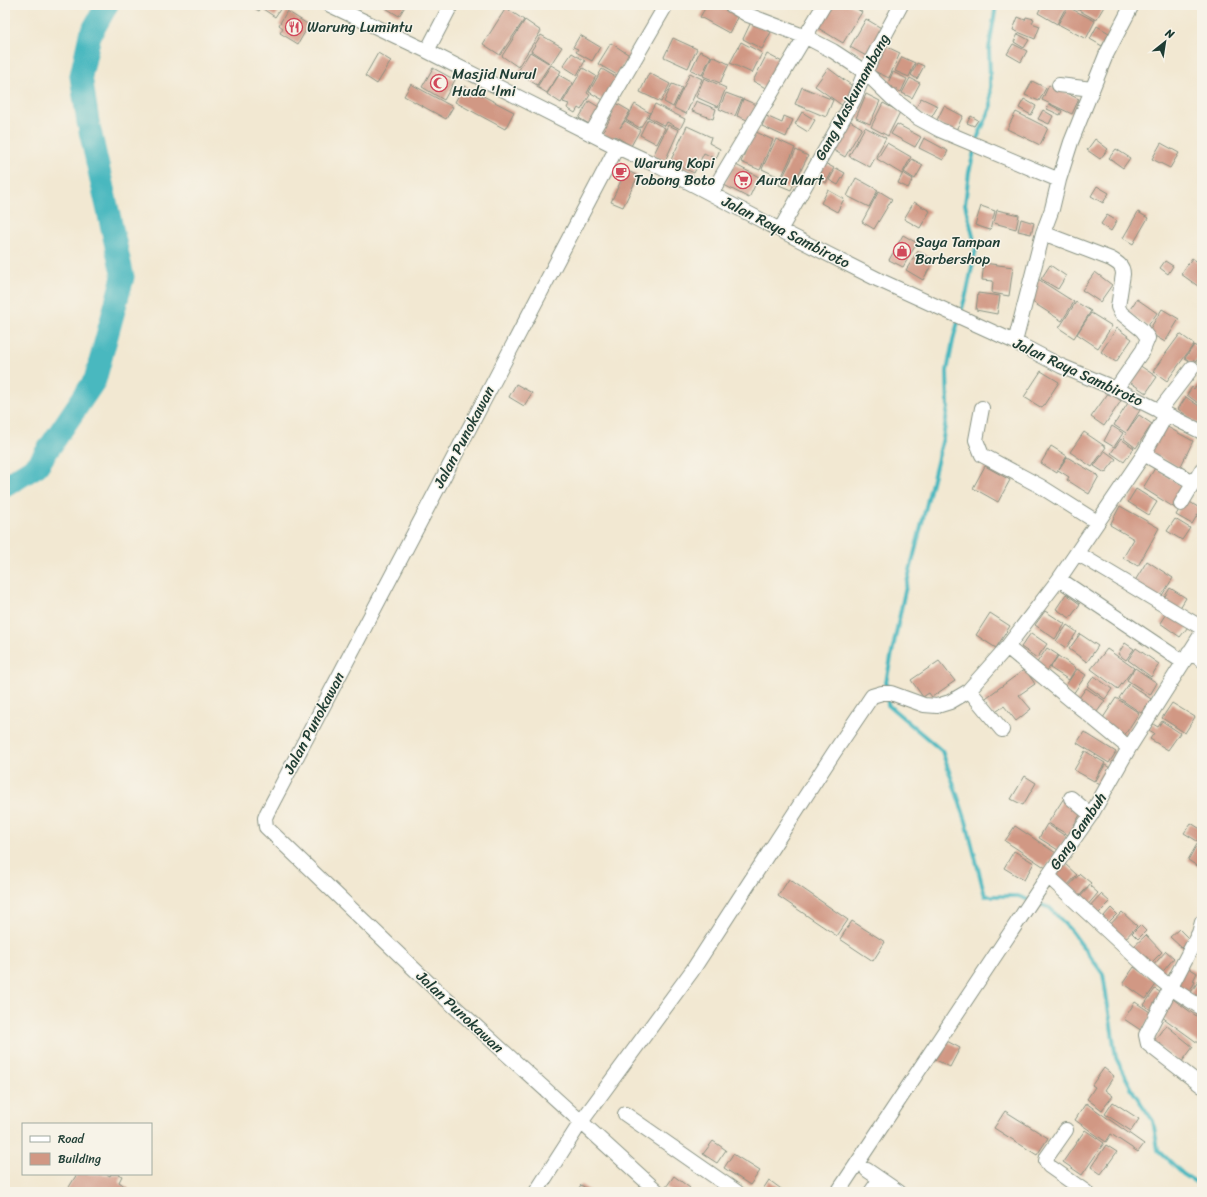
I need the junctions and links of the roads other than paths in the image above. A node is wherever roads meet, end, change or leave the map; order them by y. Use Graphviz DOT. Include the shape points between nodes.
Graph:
graph roads {
  1 [pos="330,5"];
  2 [pos="451,5"];
  3 [pos="666,5"];
  4 [pos="731,5"];
  5 [pos="824,5"];
  6 [pos="901,5"];
  7 [pos="1132,5"];
  8 [pos="806,37"];
  9 [pos="427,51"];
  10 [pos="865,72"];
  11 [pos="1059,85"];
  12 [pos="1092,89"];
  13 [pos="591,134"];
  14 [pos="617,147"];
  15 [pos="1059,180"];
  16 [pos="711,194"];
  17 [pos="780,230"];
  18 [pos="1043,233"];
  19 [pos="1015,342"];
  20 [pos="1192,368"];
  21 [pos="1116,389"];
  22 [pos="982,408"];
  23 [pos="1163,413"];
  24 [pos="1202,432"];
  25 [pos="1144,454"];
  26 [pos="1202,469"];
  27 [pos="1194,483"];
  28 [pos="1180,504"];
  29 [pos="1097,522"];
  30 [pos="1077,552"];
  31 [pos="1059,579"];
  32 [pos="1202,628"];
  33 [pos="1202,634"];
  34 [pos="1007,647"];
  35 [pos="1186,657"];
  36 [pos="1202,660"];
  37 [pos="969,690"];
  38 [pos="1002,730"];
  39 [pos="1129,748"];
  40 [pos="1071,798"];
  41 [pos="1091,816"];
  42 [pos="1048,876"];
  43 [pos="1202,922"];
  44 [pos="1171,988"];
  45 [pos="1202,1008"];
  46 [pos="1202,1086"];
  47 [pos="625,1114"];
  48 [pos="581,1122"];
  49 [pos="1066,1130"];
  50 [pos="867,1170"];
  51 [pos="880,1179"];
  52 [pos="536,1192"];
  53 [pos="658,1192"];
  54 [pos="737,1192"];
  55 [pos="838,1192"];
  56 [pos="871,1192"];
  57 [pos="899,1192"];
  58 [pos="1086,1192"];
  1 -- 9 [label="street, Jalan Raya Sambiroto"];
  2 -- 9 [label="street"];
  3 -- 13 [label="street"];
  4 -- 8 [label="street" via="748,15"];
  5 -- 8 [label="street"];
  6 -- 10 [label="street, Gang Maskumambang"];
  7 -- 12 [label="street"];
  8 -- 10 [label="street"];
  8 -- 16 [label="street"];
  9 -- 13 [label="street, Jalan Raya Sambiroto"];
  10 -- 15 [label="street" via="918,118 962,141"];
  10 -- 17 [label="street, Gang Maskumambang" via="854,99"];
  11 -- 12 [label="street"];
  12 -- 15 [label="street"];
  13 -- 14 [label="street, Jalan Raya Sambiroto"];
  14 -- 16 [label="street, Jalan Raya Sambiroto"];
  14 -- 48 [label="street, Jalan Punokawan" via="265,818 266,827 389,946"];
  15 -- 18 [label="street"];
  16 -- 17 [label="street, Jalan Raya Sambiroto"];
  17 -- 19 [label="street, Jalan Raya Sambiroto" via="880,280"];
  18 -- 19 [label="street"];
  18 -- 21 [label="street" via="1111,259 1123,269 1118,307 1121,313 1148,338 1143,350"];
  19 -- 21 [label="street, Jalan Raya Sambiroto" via="1061,366"];
  20 -- 23 [label="street"];
  21 -- 23 [label="street, Jalan Raya Sambiroto"];
  22 -- 29 [label="street" via="976,440 982,455 1040,486"];
  23 -- 24 [label="street, Jalan Raya Sambiroto"];
  23 -- 25 [label="street"];
  25 -- 27 [label="street"];
  25 -- 29 [label="street"];
  26 -- 27 [label="street"];
  27 -- 28 [label="street"];
  29 -- 30 [label="street"];
  30 -- 31 [label="street"];
  30 -- 32 [label="street"];
  31 -- 34 [label="street"];
  31 -- 35 [label="street"];
  33 -- 35 [label="street, Gang Gambuh"];
  34 -- 37 [label="street"];
  34 -- 39 [label="street"];
  35 -- 36 [label="street"];
  35 -- 39 [label="street, Gang Gambuh"];
  37 -- 38 [label="street"];
  37 -- 48 [label="street" via="950,702 937,706 924,705 887,693 872,696 692,971"];
  39 -- 41 [label="street, Gang Gambuh"];
  40 -- 41 [label="street"];
  41 -- 42 [label="street, Gang Gambuh"];
  42 -- 44 [label="street, Gang Gambuh"];
  42 -- 55 [label="street"];
  43 -- 44 [label="street"];
  44 -- 45 [label="street, Gang Gambuh"];
  44 -- 46 [label="street" via="1146,1035 1148,1044"];
  47 -- 54 [label="street"];
  48 -- 52 [label="street"];
  48 -- 53 [label="street, Jalan Punokawan"];
  49 -- 58 [label="street" via="1046,1161"];
  50 -- 51 [label="street"];
  51 -- 56 [label="street"];
  51 -- 57 [label="street"];
}
